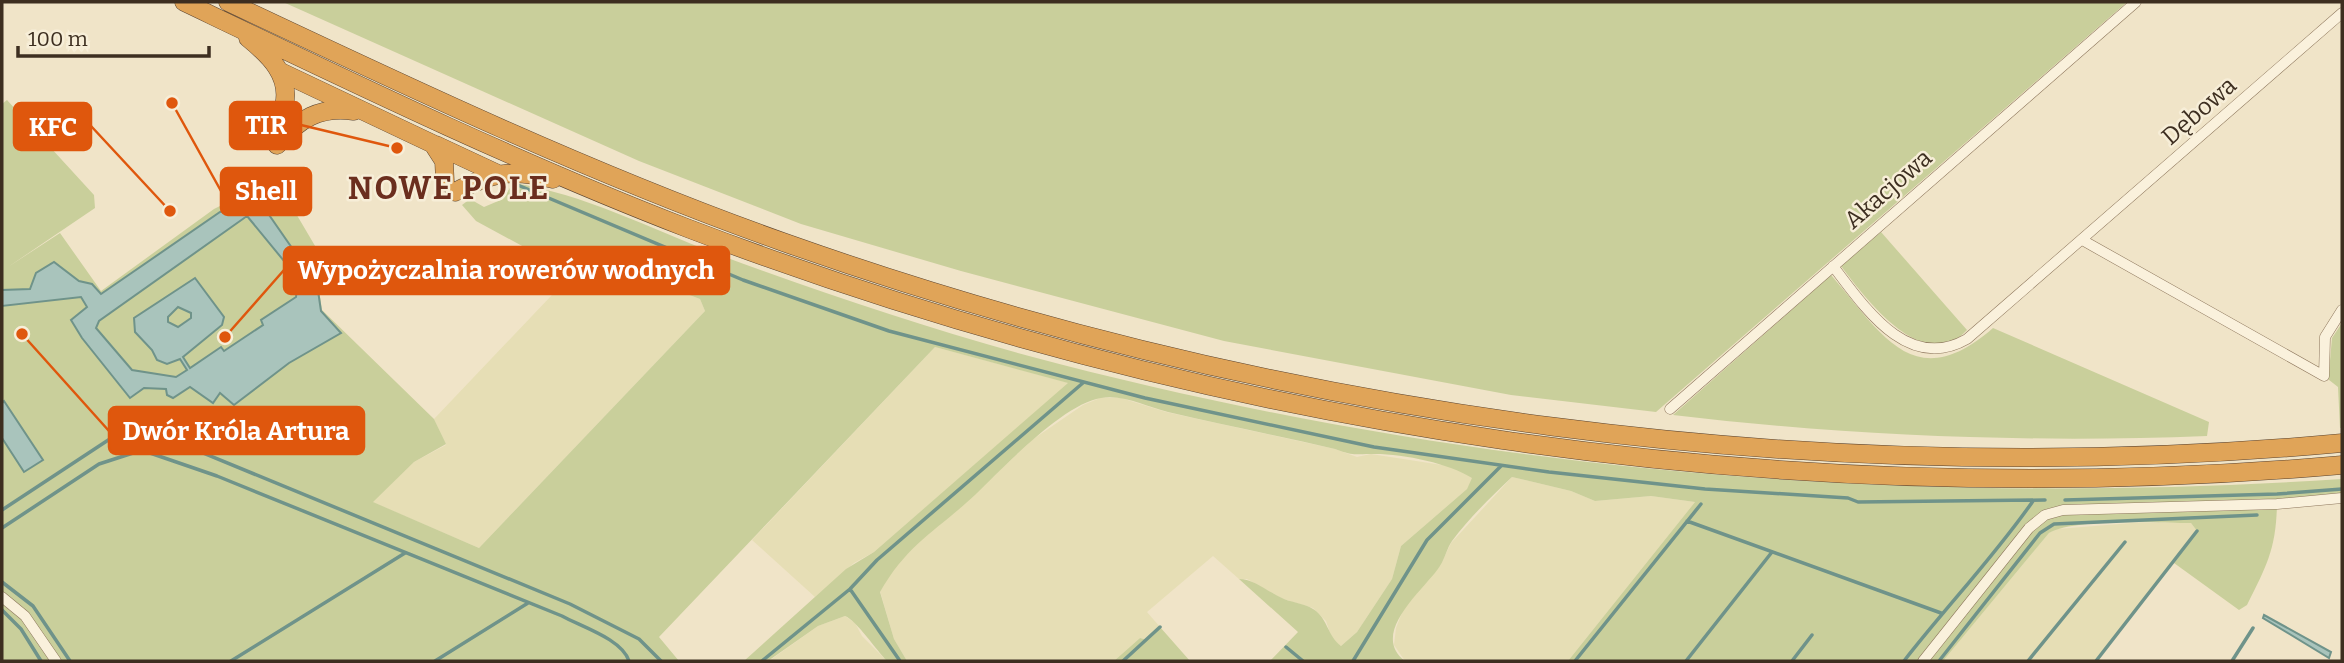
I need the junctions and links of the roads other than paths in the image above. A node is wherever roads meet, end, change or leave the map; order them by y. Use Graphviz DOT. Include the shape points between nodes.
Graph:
graph roads {
  1 [pos="184,2"];
  2 [pos="228,2"];
  3 [pos="2136,2"];
  4 [pos="2342,13"];
  5 [pos="229,23"];
  6 [pos="281,72"];
  7 [pos="365,113"];
  8 [pos="263,119"];
  9 [pos="433,144"];
  10 [pos="277,145"];
  11 [pos="496,173"];
  12 [pos="587,186"];
  13 [pos="2084,241"];
  14 [pos="1833,266"];
  15 [pos="2342,310"];
  16 [pos="1670,409"];
  17 [pos="2342,443"];
  18 [pos="2342,465"];
  19 [pos="2342,498"];
  20 [pos="2,597"];
  21 [pos="56,661"];
  22 [pos="1923,661"];
  1 -- 5 [label="highway"];
  2 -- 17 [label="highway" via="558,152 782,242 1039,322 1291,382 1528,422 1799,449 2070,456"];
  3 -- 14 [label="street, Akacjowa"];
  4 -- 13 [label="street, Dębowa"];
  5 -- 6 [label="highway"];
  5 -- 12 [label="highway"];
  6 -- 7 [label="highway"];
  6 -- 8 [label="highway" via="286,85 284,106"];
  7 -- 9 [label="highway"];
  7 -- 10 [label="highway" via="317,112 293,125"];
  9 -- 11 [label="highway"];
  9 -- 11 [label="highway" via="444,161 450,187"];
  11 -- 12 [label="highway" via="523,173"];
  12 -- 18 [label="highway" via="779,261 1038,343 1284,402 1456,433 1713,464 1893,475 2158,476"];
  13 -- 14 [label="street, Dębowa" via="1968,339 1935,350 1920,349 1897,337"];
  13 -- 15 [label="street" via="2323,376 2325,337"];
  14 -- 16 [label="street, Akacjowa"];
  19 -- 22 [label="street" via="2077,509 2045,515 2029,528"];
  20 -- 21 [label="street" via="25,616"];
}
